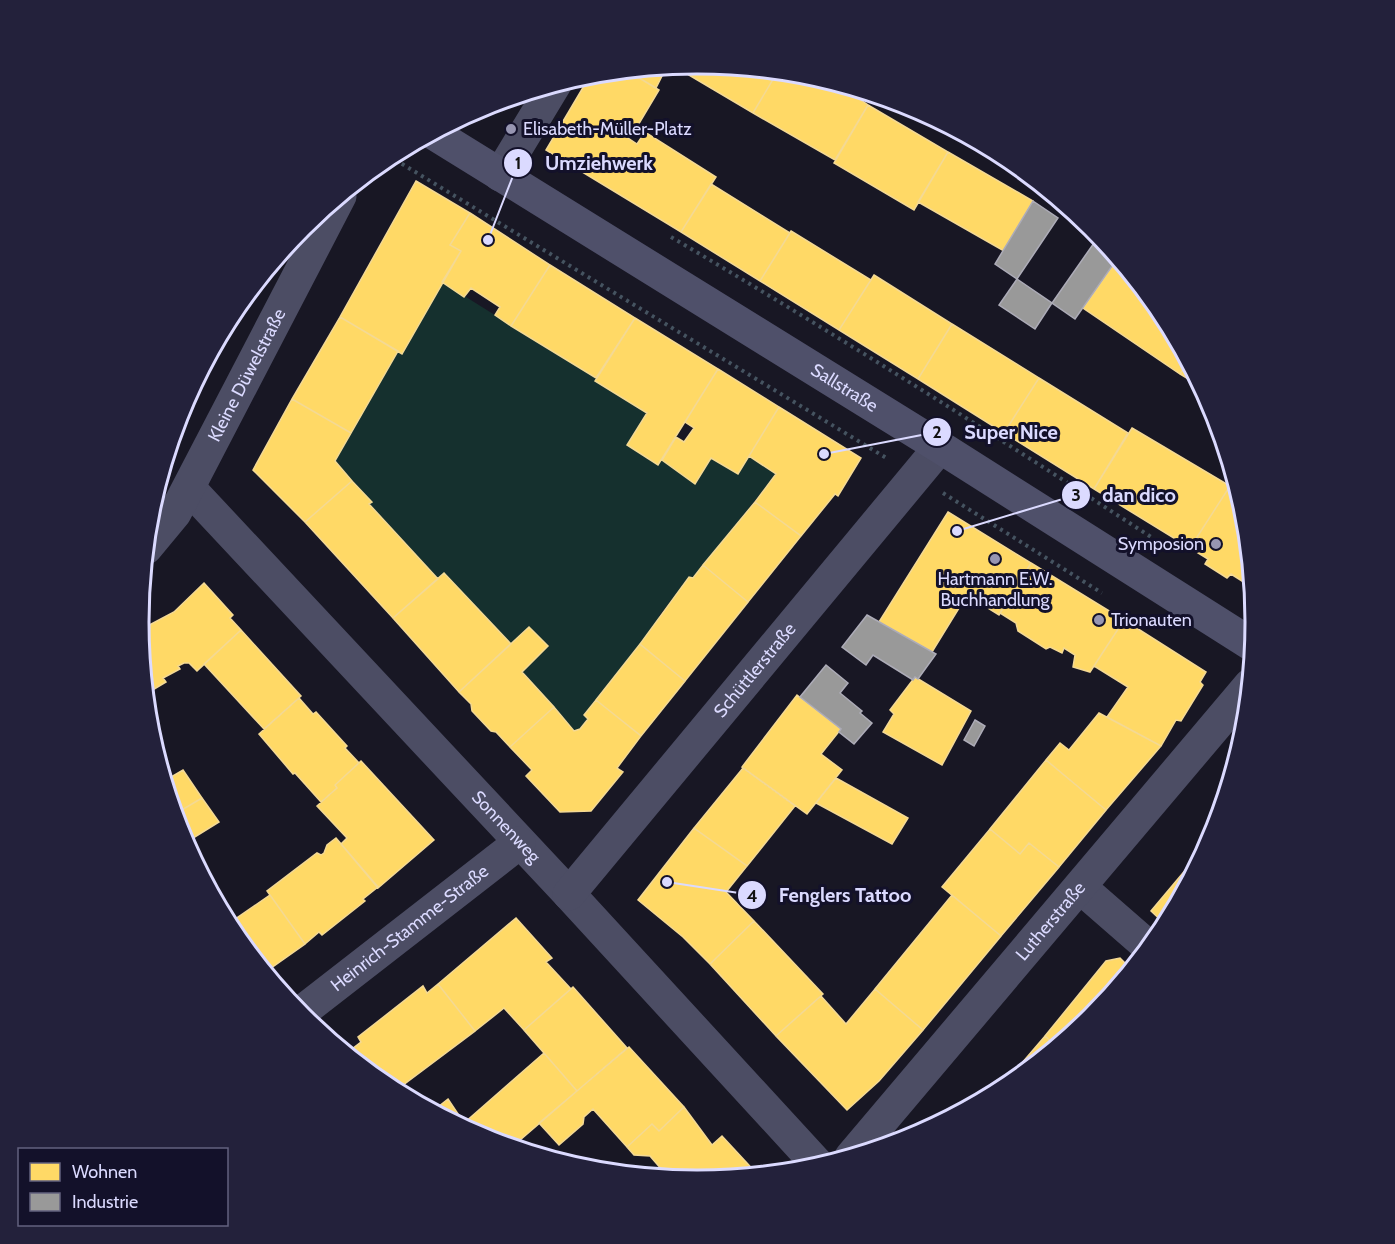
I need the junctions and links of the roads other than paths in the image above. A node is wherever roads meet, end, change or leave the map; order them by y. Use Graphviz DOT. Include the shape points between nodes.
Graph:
graph roads {
  1 [pos="549,94"];
  2 [pos="441,138"];
  3 [pos="500,175"];
  4 [pos="330,216"];
  5 [pos="940,447"];
  6 [pos="189,488"];
  7 [pos="157,535"];
  8 [pos="1245,641"];
  9 [pos="1241,696"];
  10 [pos="519,843"];
  11 [pos="1080,887"];
  12 [pos="569,894"];
  13 [pos="1143,942"];
  14 [pos="307,1007"];
  15 [pos="861,1145"];
  16 [pos="812,1158"];
  1 -- 3 [label="street"];
  2 -- 3 [label="street, Sallstraße"];
  3 -- 5 [label="street, Sallstraße"];
  4 -- 6 [label="street, Kleine Düwelstraße"];
  5 -- 8 [label="street, Sallstraße"];
  5 -- 12 [label="street, Schüttlerstraße"];
  6 -- 7 [label="street, Kleine Düwelstraße"];
  6 -- 10 [label="street, Sonnenweg"];
  9 -- 11 [label="street, Lutherstraße"];
  10 -- 12 [label="street, Sonnenweg"];
  10 -- 14 [label="street, Heinrich-Stamme-Straße"];
  11 -- 13 [label="street"];
  11 -- 15 [label="street, Lutherstraße"];
  12 -- 16 [label="street, Sonnenweg"];
}
